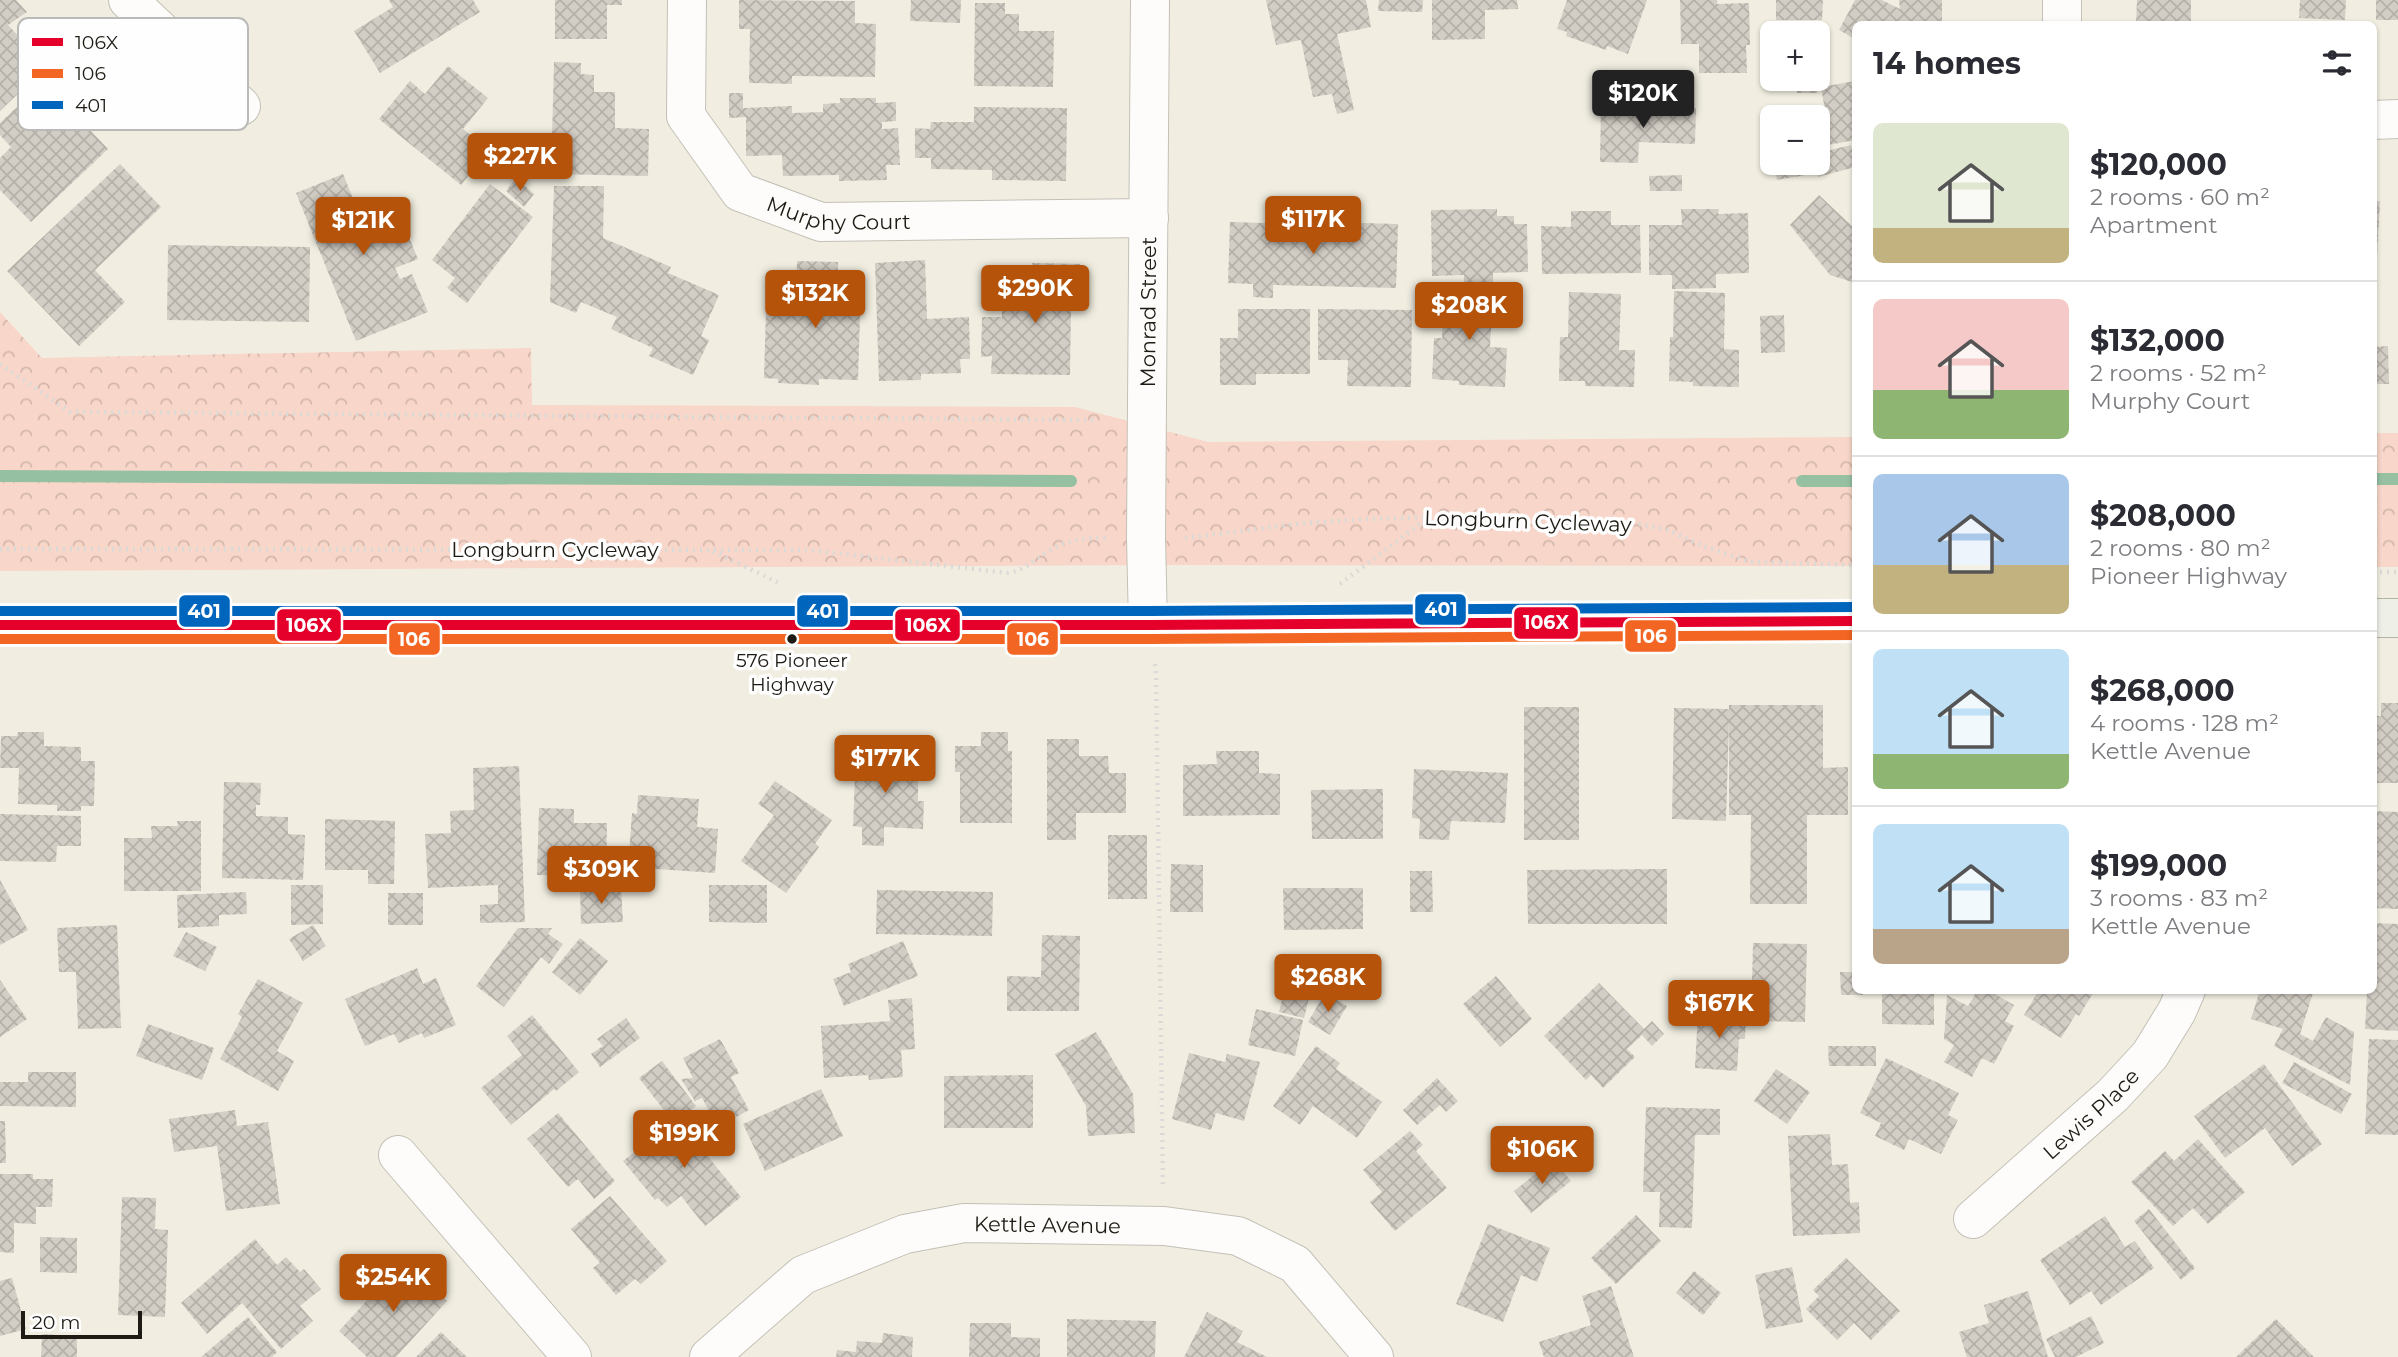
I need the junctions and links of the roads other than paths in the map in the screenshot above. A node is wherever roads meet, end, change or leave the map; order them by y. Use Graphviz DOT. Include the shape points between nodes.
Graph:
graph roads {
  1 [pos="128,0"];
  2 [pos="687,0"];
  3 [pos="1150,0"];
  4 [pos="2062,0"];
  5 [pos="147,18"];
  6 [pos="2062,21"];
  7 [pos="2377,120"];
  8 [pos="2398,120"];
  9 [pos="1149,218"];
  10 [pos="2377,618"];
  11 [pos="2398,618"];
  12 [pos="1852,621"];
  13 [pos="0,625"];
  14 [pos="1148,625"];
  15 [pos="2184,994"];
  16 [pos="398,1155"];
  17 [pos="1973,1219"];
  18 [pos="572,1357"];
  19 [pos="709,1357"];
  20 [pos="1374,1357"];
  1 -- 5 [label="street"];
  2 -- 9 [label="street, Murphy Court" via="686,116 740,191 821,222"];
  3 -- 9 [label="street, Monrad Street"];
  4 -- 6 [label="street"];
  7 -- 8 [label="street"];
  9 -- 14 [label="street, Monrad Street"];
  10 -- 11 [label="main road"];
  12 -- 14 [label="main road"];
  13 -- 14 [label="main road"];
  15 -- 17 [label="street, Lewis Place" via="2150,1055 2113,1095"];
  16 -- 18 [label="street"];
  19 -- 20 [label="street, Kettle Avenue" via="803,1275 905,1234 964,1223 1164,1226 1238,1236 1296,1264"];
}
